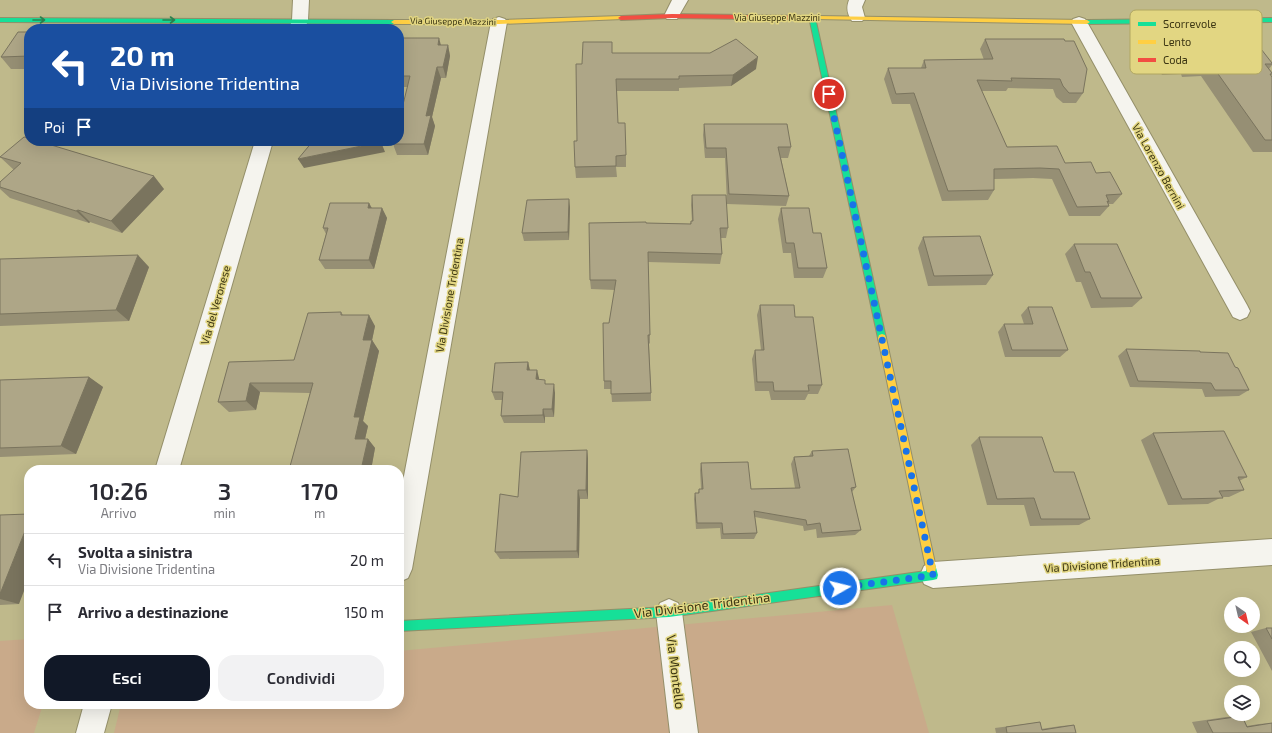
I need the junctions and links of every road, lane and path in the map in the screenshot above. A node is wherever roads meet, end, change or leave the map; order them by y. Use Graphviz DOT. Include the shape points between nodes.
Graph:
graph roads {
  1 [pos="301,0"];
  2 [pos="680,0"];
  3 [pos="857,0"];
  4 [pos="672,16"];
  5 [pos="812,17"];
  6 [pos="857,18"];
  7 [pos="0,20"];
  8 [pos="1262,20"];
  9 [pos="1272,20"];
  10 [pos="1130,21"];
  11 [pos="499,22"];
  12 [pos="1079,22"];
  13 [pos="299,24"];
  14 [pos="263,146"];
  15 [pos="1240,311"];
  16 [pos="168,465"];
  17 [pos="404,542"];
  18 [pos="1272,552"];
  19 [pos="933,575"];
  20 [pos="669,612"];
  21 [pos="404,626"];
  22 [pos="97,709"];
  23 [pos="90,733"];
  24 [pos="684,733"];
  1 -- 13 [label="street"];
  2 -- 4 [label="street"];
  3 -- 6 [label="street" via="854,7"];
  4 -- 5 [label="street, Via Giuseppe Mazzini"];
  4 -- 11 [label="street, Via Giuseppe Mazzini"];
  5 -- 6 [label="street, Via Giuseppe Mazzini"];
  5 -- 19 [label="street"];
  6 -- 12 [label="street, Via Giuseppe Mazzini"];
  7 -- 13 [label="street, Via Giuseppe Mazzini, one-way"];
  8 -- 9 [label="street, Via Giuseppe Mazzini"];
  10 -- 12 [label="street, Via Giuseppe Mazzini"];
  11 -- 13 [label="street, Via Giuseppe Mazzini"];
  11 -- 17 [label="street, Via Divisione Tridentina"];
  12 -- 15 [label="street, Via Lorenzo Bernini"];
  14 -- 16 [label="street, Via del Veronese"];
  18 -- 19 [label="street, Via Divisione Tridentina"];
  19 -- 20 [label="street, Via Divisione Tridentina"];
  20 -- 21 [label="street, Via Divisione Tridentina"];
  20 -- 24 [label="street, Via Montello"];
  22 -- 23 [label="street"];
}
